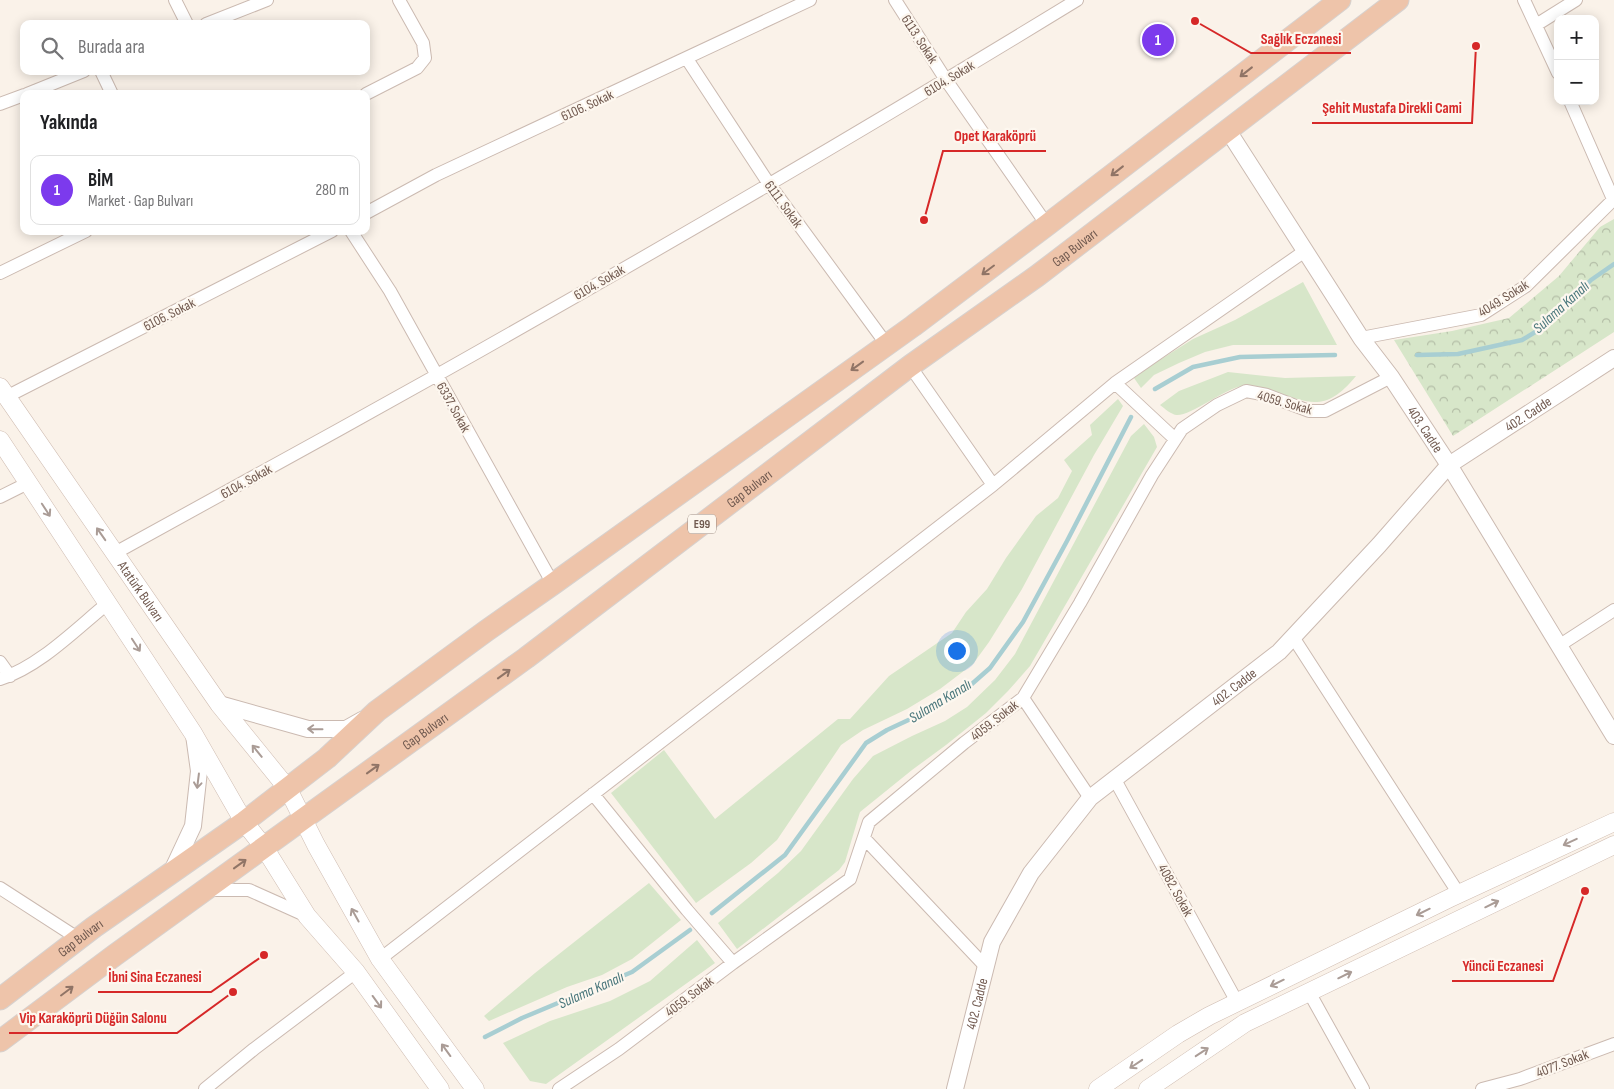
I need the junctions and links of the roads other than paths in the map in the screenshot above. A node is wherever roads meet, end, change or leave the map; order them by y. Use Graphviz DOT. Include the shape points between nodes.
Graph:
graph roads {
  1 [pos="175,0"];
  2 [pos="267,0"];
  3 [pos="399,0"];
  4 [pos="810,0"];
  5 [pos="895,0"];
  6 [pos="1077,0"];
  7 [pos="1340,0"];
  8 [pos="1398,0"];
  9 [pos="1524,0"];
  10 [pos="1576,0"];
  11 [pos="185,20"];
  12 [pos="216,20"];
  13 [pos="1536,25"];
  14 [pos="687,59"];
  15 [pos="1554,64"];
  16 [pos="74,75"];
  17 [pos="103,75"];
  18 [pos="946,80"];
  19 [pos="35,90"];
  20 [pos="110,90"];
  21 [pos="370,92"];
  22 [pos="20,96"];
  23 [pos="0,104"];
  24 [pos="1572,105"];
  25 [pos="1227,129"];
  26 [pos="769,184"];
  27 [pos="1614,199"];
  28 [pos="370,211"];
  29 [pos="1048,225"];
  30 [pos="78,235"];
  31 [pos="354,235"];
  32 [pos="311,236"];
  33 [pos="1305,251"];
  34 [pos="0,273"];
  35 [pos="1362,338"];
  36 [pos="887,345"];
  37 [pos="1614,358"];
  38 [pos="910,366"];
  39 [pos="437,375"];
  40 [pos="1390,377"];
  41 [pos="1115,383"];
  42 [pos="3,392"];
  43 [pos="1175,439"];
  44 [pos="0,440"];
  45 [pos="1448,465"];
  46 [pos="28,483"];
  47 [pos="993,485"];
  48 [pos="0,497"];
  49 [pos="115,553"];
  50 [pos="554,584"];
  51 [pos="108,603"];
  52 [pos="1614,610"];
  53 [pos="1293,637"];
  54 [pos="1560,645"];
  55 [pos="0,662"];
  56 [pos="5,677"];
  57 [pos="1023,698"];
  58 [pos="219,704"];
  59 [pos="377,711"];
  60 [pos="193,733"];
  61 [pos="1614,736"];
  62 [pos="1114,778"];
  63 [pos="288,789"];
  64 [pos="593,794"];
  65 [pos="1090,798"];
  66 [pos="303,820"];
  67 [pos="244,822"];
  68 [pos="1614,822"];
  69 [pos="864,838"];
  70 [pos="1614,845"];
  71 [pos="264,847"];
  72 [pos="172,872"];
  73 [pos="0,888"];
  74 [pos="204,890"];
  75 [pos="1459,894"];
  76 [pos="308,916"];
  77 [pos="79,939"];
  78 [pos="380,959"];
  79 [pos="733,963"];
  80 [pos="986,967"];
  81 [pos="356,972"];
  82 [pos="1310,992"];
  83 [pos="0,999"];
  84 [pos="1237,1002"];
  85 [pos="0,1041"];
  86 [pos="1614,1044"];
  87 [pos="205,1089"];
  88 [pos="440,1089"];
  89 [pos="475,1089"];
  90 [pos="559,1089"];
  91 [pos="955,1089"];
  92 [pos="1098,1089"];
  93 [pos="1148,1089"];
  94 [pos="1363,1089"];
  95 [pos="1482,1089"];
  1 -- 11 [label="street"];
  2 -- 12 [label="street"];
  3 -- 21 [label="street" via="423,43 425,58 417,68"];
  4 -- 14 [label="street, 6106. Sokak"];
  5 -- 18 [label="street, 6113. Sokak"];
  6 -- 18 [label="street, 6104. Sokak"];
  7 -- 29 [label="highway, Gap Bulvarı, one-way"];
  8 -- 25 [label="highway, Gap Bulvarı / E99"];
  9 -- 13 [label="street"];
  10 -- 13 [label="street"];
  13 -- 15 [label="street"];
  14 -- 26 [label="street, 6111. Sokak"];
  14 -- 28 [label="street, 6106. Sokak" via="436,175"];
  16 -- 19 [label="street"];
  17 -- 20 [label="street"];
  18 -- 26 [label="street, 6104. Sokak"];
  18 -- 29 [label="street, 6113. Sokak"];
  22 -- 23 [label="street"];
  24 -- 27 [label="street"];
  25 -- 33 [label="street, 403. Cadde"];
  25 -- 38 [label="highway, Gap Bulvarı / E99" via="1036,276"];
  26 -- 36 [label="street, 6111. Sokak"];
  26 -- 39 [label="street, 6104. Sokak"];
  27 -- 35 [label="street, 4049. Sokak" via="1526,286 1481,315"];
  29 -- 36 [label="highway, Gap Bulvarı, one-way"];
  30 -- 34 [label="street"];
  31 -- 39 [label="street, 6337. Sokak" via="390,291"];
  32 -- 42 [label="street, 6106. Sokak"];
  33 -- 35 [label="street, 403. Cadde"];
  33 -- 41 [label="street"];
  35 -- 40 [label="street, 403. Cadde"];
  36 -- 50 [label="highway, Gap Bulvarı, one-way"];
  37 -- 45 [label="street, 402. Cadde"];
  38 -- 47 [label="street"];
  66 -- 38 [label="highway, Gap Bulvarı / E99, one-way" via="526,658"];
  39 -- 49 [label="street, 6104. Sokak"];
  39 -- 50 [label="street, 6337. Sokak"];
  40 -- 43 [label="street, 4059. Sokak" via="1324,411 1309,411 1267,394 1246,392 1217,405 1182,429"];
  40 -- 45 [label="street, 403. Cadde"];
  41 -- 43 [label="street"];
  41 -- 47 [label="street"];
  49 -- 42 [label="main road, Atatürk Bulvarı, one-way"];
  43 -- 57 [label="street, 4059. Sokak"];
  44 -- 46 [label="main road"];
  45 -- 53 [label="street, 402. Cadde"];
  45 -- 54 [label="street, 403. Cadde"];
  46 -- 48 [label="street"];
  46 -- 51 [label="main road, one-way"];
  47 -- 64 [label="street"];
  49 -- 58 [label="main road, Atatürk Bulvarı"];
  50 -- 59 [label="highway, Gap Bulvarı"];
  51 -- 56 [label="street" via="35,662"];
  51 -- 60 [label="main road, one-way"];
  52 -- 54 [label="street"];
  53 -- 62 [label="street, 402. Cadde" via="1278,652"];
  53 -- 75 [label="street"];
  54 -- 61 [label="street, 403. Cadde"];
  55 -- 56 [label="street"];
  57 -- 65 [label="street"];
  57 -- 69 [label="street, 4059. Sokak" via="869,822"];
  59 -- 58 [label="street, one-way" via="346,729 308,729"];
  63 -- 58 [label="main road, Atatürk Bulvarı, one-way"];
  59 -- 63 [label="highway, Gap Bulvarı"];
  60 -- 67 [label="main road"];
  60 -- 72 [label="street, one-way" via="199,771 192,826"];
  62 -- 65 [label="street, 402. Cadde"];
  62 -- 84 [label="street, 4082. Sokak"];
  63 -- 66 [label="main road, Atatürk Bulvarı"];
  63 -- 67 [label="highway, Gap Bulvarı"];
  64 -- 78 [label="street"];
  64 -- 79 [label="street"];
  65 -- 80 [label="street, 402. Cadde" via="1031,873 992,942"];
  66 -- 71 [label="highway, Gap Bulvarı / E99"];
  78 -- 66 [label="main road, Atatürk Bulvarı, one-way"];
  67 -- 71 [label="main road"];
  67 -- 72 [label="highway, Gap Bulvarı"];
  68 -- 75 [label="main road, one-way"];
  69 -- 79 [label="street, 4059. Sokak" via="850,879"];
  69 -- 80 [label="street"];
  82 -- 70 [label="main road, one-way"];
  74 -- 71 [label="highway, Gap Bulvarı / E99, one-way"];
  71 -- 76 [label="main road"];
  72 -- 77 [label="highway, Gap Bulvarı"];
  73 -- 77 [label="street"];
  74 -- 76 [label="street" via="249,890"];
  85 -- 74 [label="highway, Gap Bulvarı / E99, one-way"];
  75 -- 84 [label="main road, one-way"];
  76 -- 81 [label="main road"];
  77 -- 83 [label="highway, Gap Bulvarı"];
  89 -- 78 [label="main road, Atatürk Bulvarı, one-way"];
  79 -- 90 [label="street, 4059. Sokak"];
  80 -- 91 [label="street, 402. Cadde"];
  81 -- 87 [label="street"];
  81 -- 88 [label="main road, one-way"];
  93 -- 82 [label="main road, one-way" via="1245,1023"];
  82 -- 94 [label="street"];
  84 -- 92 [label="main road, one-way" via="1178,1034"];
  86 -- 95 [label="street, 4077. Sokak" via="1520,1079"];
}
